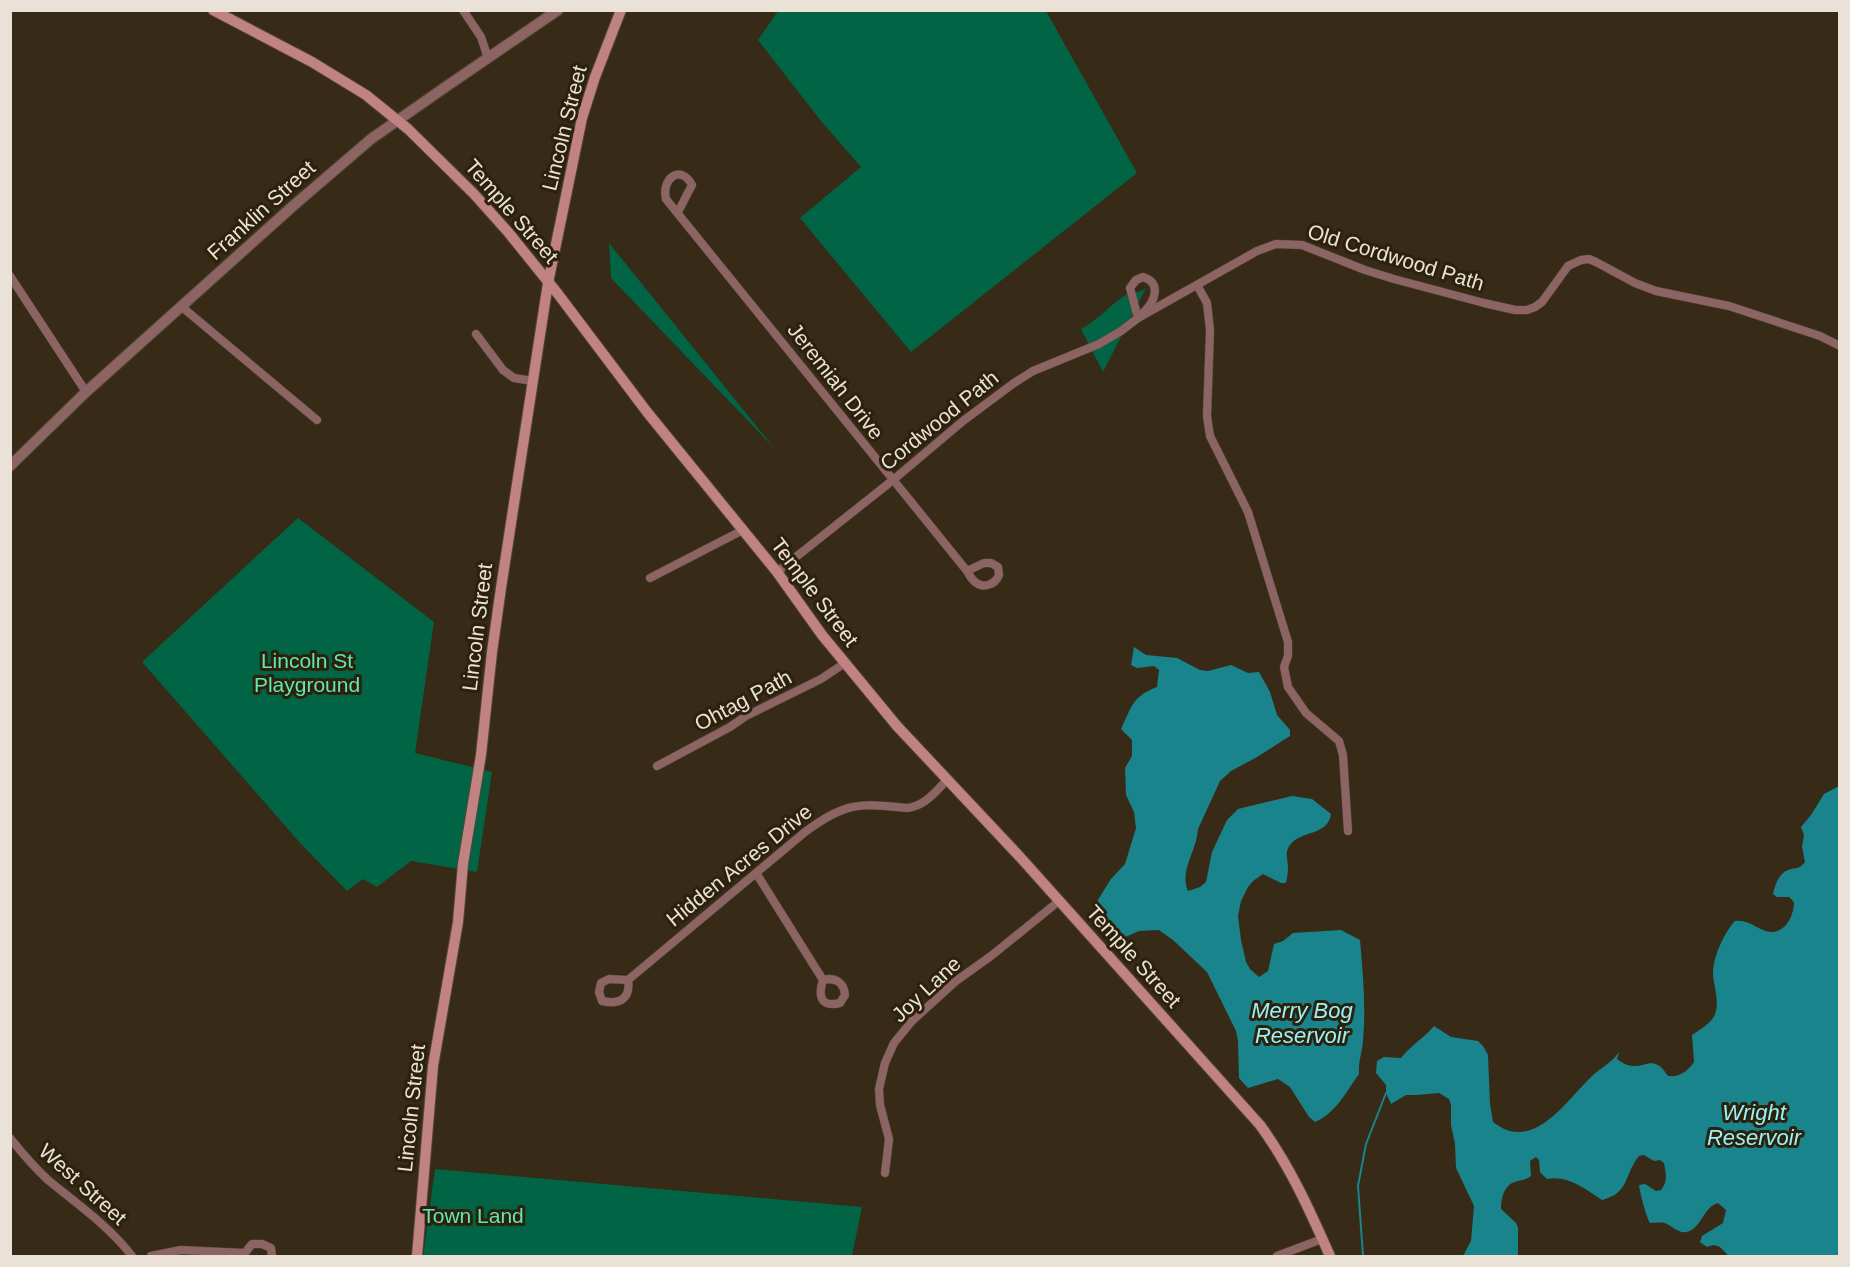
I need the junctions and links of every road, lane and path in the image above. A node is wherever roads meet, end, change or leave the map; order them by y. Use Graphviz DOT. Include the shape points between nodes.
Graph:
graph roads {
  1 [pos="213,10"];
  2 [pos="463,10"];
  3 [pos="558,10"];
  4 [pos="621,10"];
  5 [pos="488,58"];
  6 [pos="398,120"];
  7 [pos="678,212"];
  8 [pos="10,276"];
  9 [pos="548,283"];
  10 [pos="1197,285"];
  11 [pos="182,307"];
  12 [pos="1138,318"];
  13 [pos="476,334"];
  14 [pos="1839,346"];
  15 [pos="533,381"];
  16 [pos="86,392"];
  17 [pos="317,420"];
  18 [pos="10,466"];
  19 [pos="893,480"];
  20 [pos="743,530"];
  21 [pos="968,570"];
  22 [pos="777,572"];
  23 [pos="650,578"];
  24 [pos="845,663"];
  25 [pos="657,766"];
  26 [pos="947,780"];
  27 [pos="1348,831"];
  28 [pos="756,873"];
  29 [pos="1059,901"];
  30 [pos="628,980"];
  31 [pos="823,980"];
  32 [pos="10,1138"];
  33 [pos="885,1173"];
  34 [pos="1322,1239"];
  35 [pos="245,1255"];
  36 [pos="132,1257"];
  37 [pos="151,1257"];
  38 [pos="272,1257"];
  39 [pos="417,1257"];
  40 [pos="1277,1257"];
  41 [pos="1330,1257"];
  1 -- 6 [label="main road, Temple Street" via="334,74"];
  2 -- 5 [label="street" via="481,38"];
  3 -- 5 [label="street, Franklin Street"];
  4 -- 9 [label="main road, Lincoln Street" via="582,118"];
  5 -- 6 [label="street, Franklin Street"];
  6 -- 9 [label="main road, Temple Street" via="491,213"];
  6 -- 11 [label="street, Franklin Street" via="293,206"];
  7 -- 7 [label="street, Jeremiah Drive" via="666,199 665,190 669,178 677,175 692,186"];
  7 -- 19 [label="street, Jeremiah Drive"];
  8 -- 16 [label="street"];
  9 -- 15 [label="main road, Lincoln Street"];
  9 -- 20 [label="main road, Temple Street"];
  10 -- 12 [label="street, Old Cordwood Path"];
  10 -- 14 [label="street, Old Cordwood Path" via="1264,247 1296,244 1394,279 1495,306 1527,310 1542,302 1568,266 1589,260 1656,291 1729,306"];
  10 -- 27 [label="street" via="1207,303 1210,330 1210,436 1248,512 1288,642 1284,667 1288,687 1306,713 1339,741"];
  11 -- 16 [label="street, Franklin Street"];
  11 -- 17 [label="street"];
  12 -- 12 [label="street, Cordwood Path" via="1130,288 1143,277 1153,282 1156,289 1150,306"];
  12 -- 19 [label="street, Cordwood Path" via="1099,344 1014,383"];
  13 -- 15 [label="street" via="503,370 514,378"];
  15 -- 39 [label="main road, Lincoln Street" via="492,652 458,922 433,1066"];
  16 -- 18 [label="street, Franklin Street"];
  19 -- 21 [label="street, Jeremiah Drive"];
  19 -- 22 [label="street, Cordwood Path"];
  20 -- 22 [label="main road, Temple Street"];
  20 -- 23 [label="street"];
  22 -- 24 [label="main road, Temple Street"];
  24 -- 25 [label="street, Ohtag Path"];
  24 -- 26 [label="main road, Temple Street"];
  26 -- 28 [label="street, Hidden Acres Drive" via="915,806 856,805 832,813"];
  26 -- 29 [label="main road, Temple Street"];
  28 -- 30 [label="street, Hidden Acres Drive"];
  28 -- 31 [label="street"];
  29 -- 33 [label="street, Joy Lane" via="956,981 894,1043 879,1089 889,1139"];
  29 -- 34 [label="main road, Temple Street" via="1260,1125 1293,1178"];
  32 -- 36 [label="street, West Street" via="47,1179 122,1243"];
  34 -- 40 [label="street"];
  34 -- 41 [label="main road, Temple Street"];
  35 -- 37 [label="street" via="181,1250"];
  35 -- 38 [label="street" via="252,1244 262,1244 271,1248"];
}
